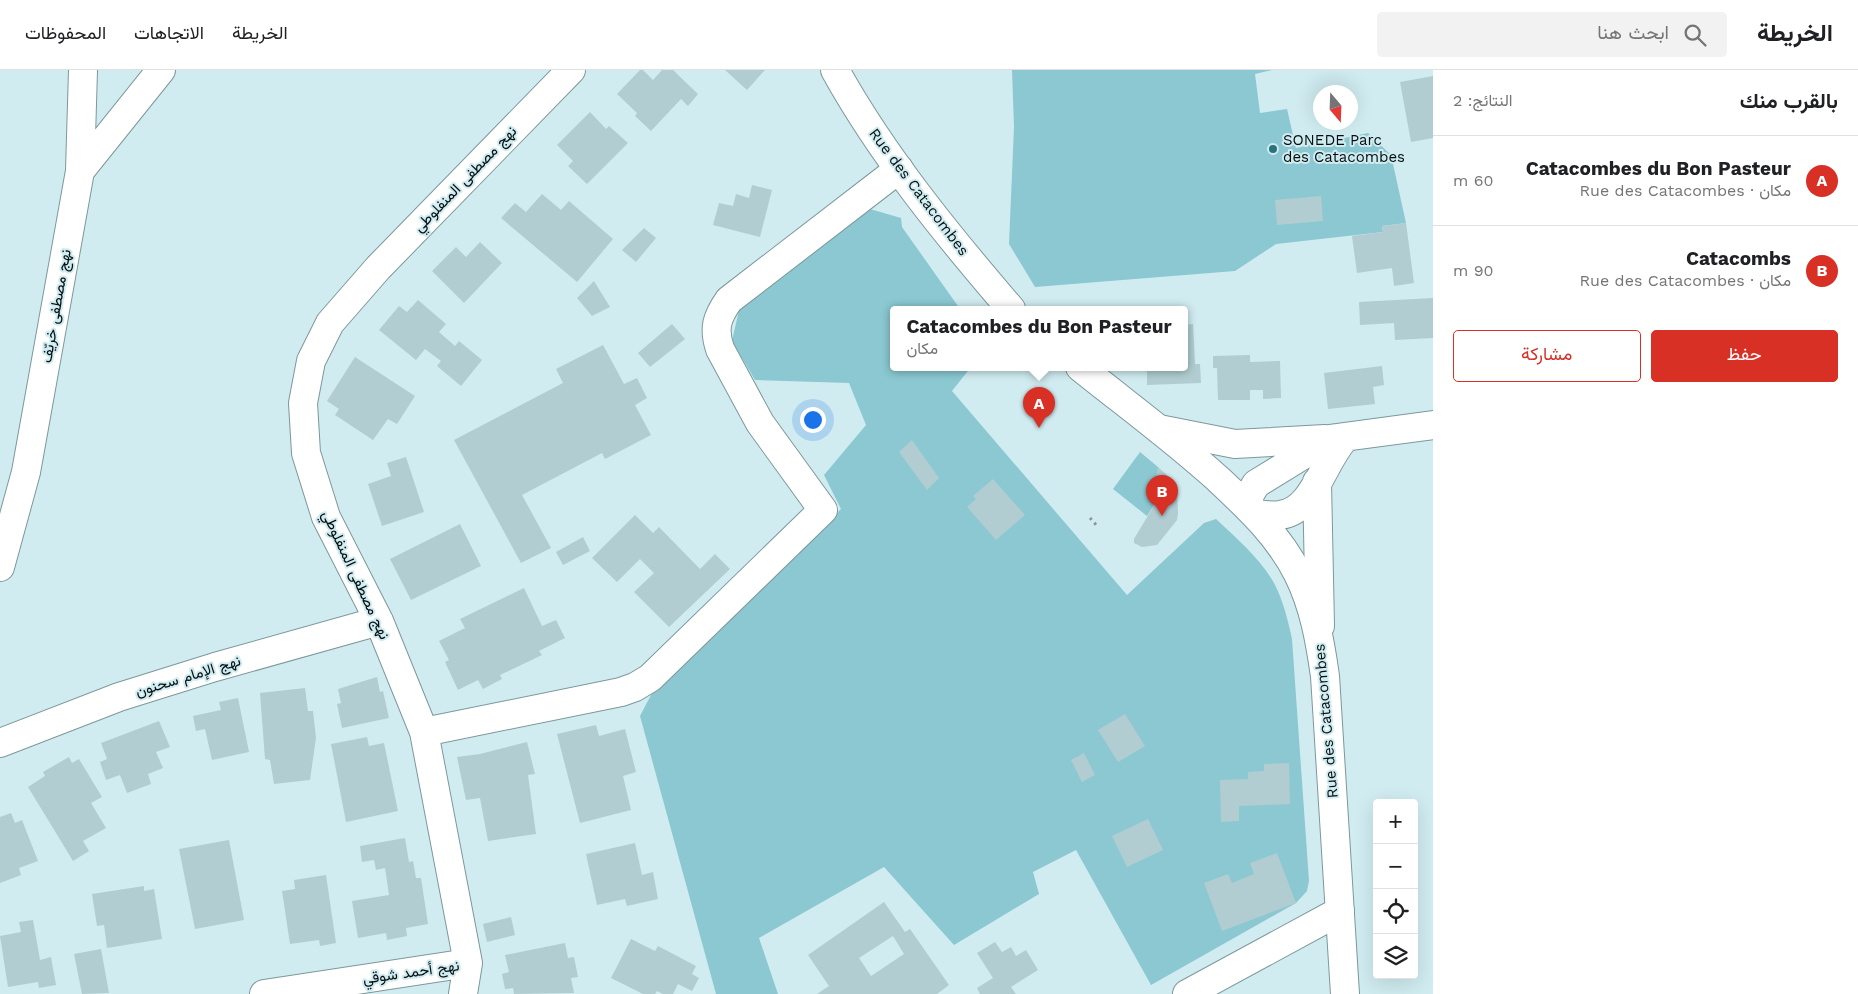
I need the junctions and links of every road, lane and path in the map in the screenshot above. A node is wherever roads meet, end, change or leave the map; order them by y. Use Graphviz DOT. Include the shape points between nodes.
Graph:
graph roads {
  1 [pos="83,70"];
  2 [pos="161,70"];
  3 [pos="571,70"];
  4 [pos="835,70"];
  5 [pos="899,169"];
  6 [pos="80,171"];
  7 [pos="1009,306"];
  8 [pos="1085,371"];
  9 [pos="1433,425"];
  10 [pos="1158,429"];
  11 [pos="1337,438"];
  12 [pos="1317,482"];
  13 [pos="1252,510"];
  14 [pos="1090,518"];
  15 [pos="1098,527"];
  16 [pos="0,567"];
  17 [pos="379,621"];
  18 [pos="1320,640"];
  19 [pos="424,732"];
  20 [pos="0,743"];
  21 [pos="1340,911"];
  22 [pos="468,964"];
  23 [pos="264,994"];
  24 [pos="463,994"];
  25 [pos="1187,994"];
  26 [pos="1345,994"];
  1 -- 6 [label="street"];
  2 -- 6 [label="street, نهج مصطفى خريّف"];
  3 -- 17 [label="street, نهج مصطفى المنفلوطي" via="378,268 330,323 311,361 303,402 306,453 326,517"];
  4 -- 5 [label="street, Rue des Catacombes" via="855,106"];
  5 -- 7 [label="street, Rue des Catacombes"];
  5 -- 19 [label="street" via="729,300 716,325 720,349 760,423 823,510 650,678 635,687"];
  6 -- 16 [label="street, نهج مصطفى خريّف" via="26,472"];
  8 -- 10 [label="street, Rue des Catacombes"];
  9 -- 11 [label="street"];
  10 -- 11 [label="street" via="1235,444"];
  10 -- 13 [label="street, Rue des Catacombes"];
  11 -- 12 [label="street"];
  11 -- 13 [label="street" via="1256,484 1250,494"];
  12 -- 13 [label="street" via="1304,504 1296,510 1281,515"];
  12 -- 18 [label="street"];
  13 -- 18 [label="street, Rue des Catacombes" via="1298,574 1312,606"];
  14 -- 15 [label="path"];
  17 -- 19 [label="street, نهج مصطفى المنفلوطي"];
  17 -- 20 [label="street, نهج الإمام سحنون" via="119,697"];
  18 -- 21 [label="street, Rue des Catacombes"];
  19 -- 22 [label="street, نهج مصطفى المنفلوطي"];
  21 -- 25 [label="street"];
  21 -- 26 [label="street, Rue des Catacombes"];
  22 -- 23 [label="street, نهج أحمد شوقي"];
  22 -- 24 [label="street, نهج أحمد شوقي"];
}
